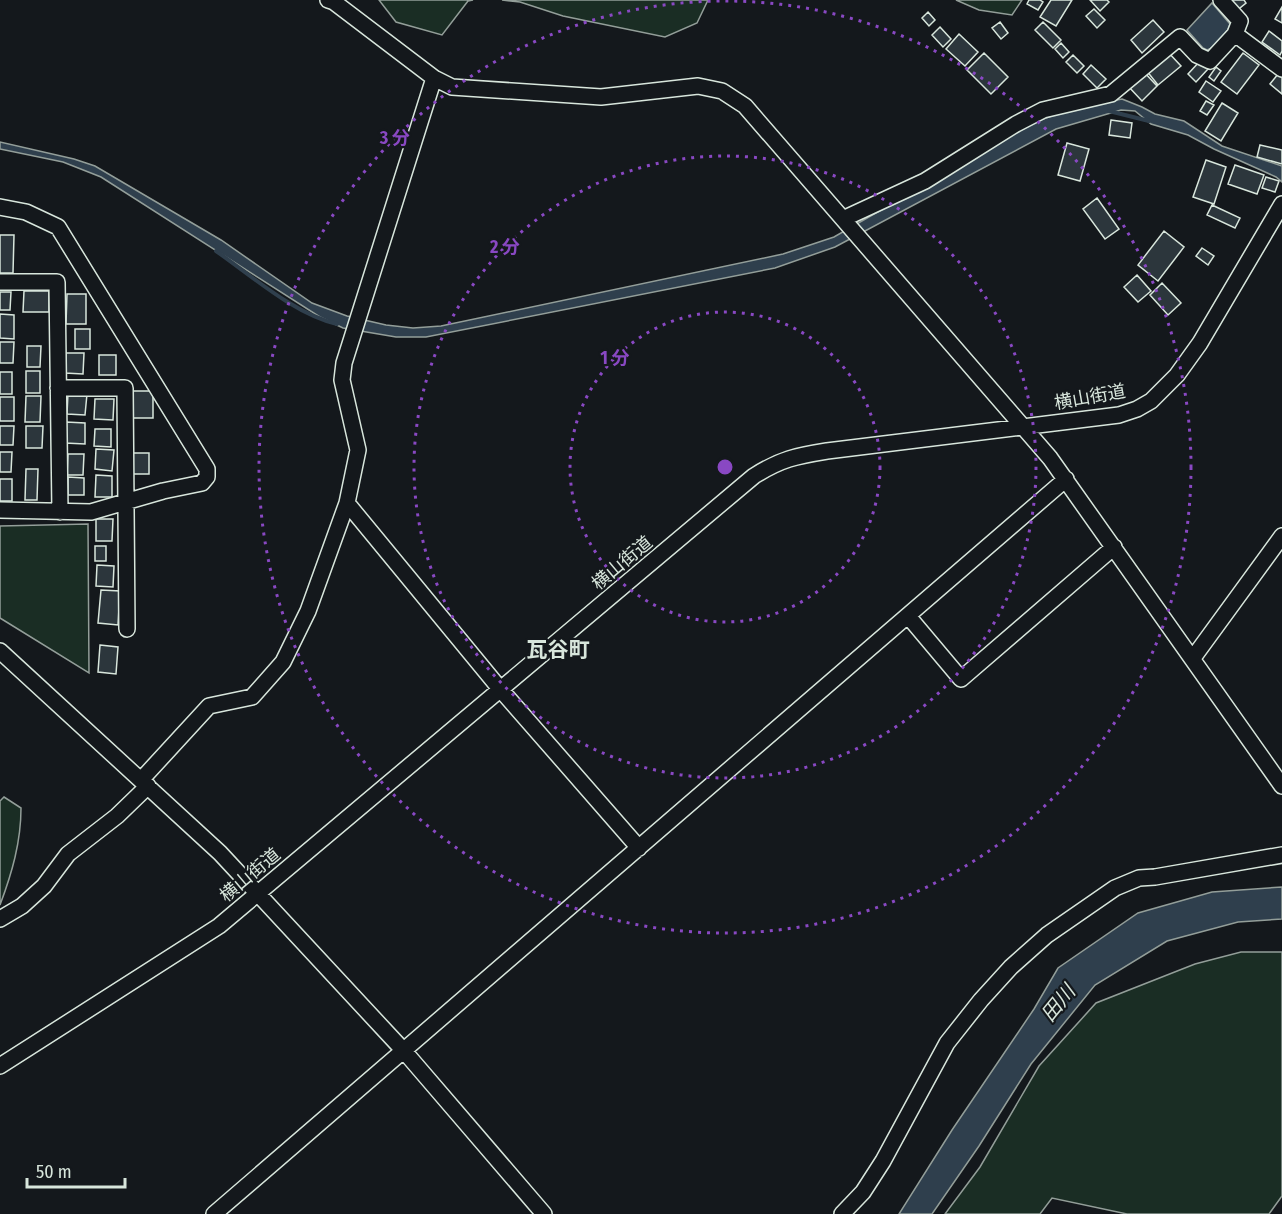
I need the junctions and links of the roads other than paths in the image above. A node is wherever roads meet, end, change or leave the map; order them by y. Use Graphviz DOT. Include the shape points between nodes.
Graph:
graph roads {
  1 [pos="328,0"];
  2 [pos="1221,0"];
  3 [pos="1235,34"];
  4 [pos="1282,69"];
  5 [pos="434,78"];
  6 [pos="1282,204"];
  7 [pos="0,207"];
  8 [pos="843,219"];
  9 [pos="0,282"];
  10 [pos="58,388"];
  11 [pos="1022,426"];
  12 [pos="1066,479"];
  13 [pos="125,503"];
  14 [pos="347,503"];
  15 [pos="0,510"];
  16 [pos="60,512"];
  17 [pos="1282,536"];
  18 [pos="1114,547"];
  19 [pos="908,616"];
  20 [pos="127,629"];
  21 [pos="0,651"];
  22 [pos="1193,657"];
  23 [pos="501,690"];
  24 [pos="145,783"];
  25 [pos="1282,786"];
  26 [pos="639,848"];
  27 [pos="1282,855"];
  28 [pos="258,893"];
  29 [pos="0,919"];
  30 [pos="404,1051"];
  31 [pos="0,1066"];
  32 [pos="214,1214"];
  33 [pos="544,1214"];
  34 [pos="842,1214"];
  1 -- 5 [label="street"];
  2 -- 3 [label="street" via="1240,21"];
  3 -- 4 [label="street"];
  3 -- 8 [label="street" via="1210,61 1197,55 1180,37 1111,94 1043,110 925,181"];
  5 -- 8 [label="street" via="452,87 601,97 698,86 722,92 744,106"];
  5 -- 14 [label="street" via="344,363 342,380 358,450"];
  6 -- 11 [label="street, 横山街道" via="1200,343 1159,394 1137,409 1119,415"];
  7 -- 13 [label="street" via="26,212 58,227 207,470 202,483"];
  8 -- 11 [label="street"];
  9 -- 10 [label="street" via="57,282"];
  10 -- 13 [label="street" via="125,388"];
  10 -- 16 [label="street"];
  11 -- 12 [label="street"];
  11 -- 23 [label="street, 横山街道" via="827,451 790,457 772,465 754,476"];
  12 -- 18 [label="street"];
  12 -- 19 [label="street"];
  13 -- 16 [label="street" via="91,512"];
  13 -- 20 [label="street"];
  14 -- 23 [label="street"];
  14 -- 24 [label="street" via="308,611 283,662 252,697 209,706"];
  15 -- 16 [label="street"];
  17 -- 22 [label="street"];
  18 -- 19 [label="street" via="961,679"];
  18 -- 22 [label="street"];
  19 -- 26 [label="street"];
  21 -- 24 [label="street"];
  22 -- 25 [label="street"];
  23 -- 26 [label="street"];
  23 -- 28 [label="street, 横山街道"];
  24 -- 28 [label="street"];
  24 -- 29 [label="street" via="117,816 68,854 44,886"];
  26 -- 30 [label="street"];
  27 -- 34 [label="street" via="1139,878 1115,888 1047,935 1011,967 947,1043 883,1161 863,1192"];
  28 -- 30 [label="street"];
  28 -- 31 [label="street, 横山街道" via="219,926"];
  30 -- 32 [label="street"];
  30 -- 33 [label="street"];
}
